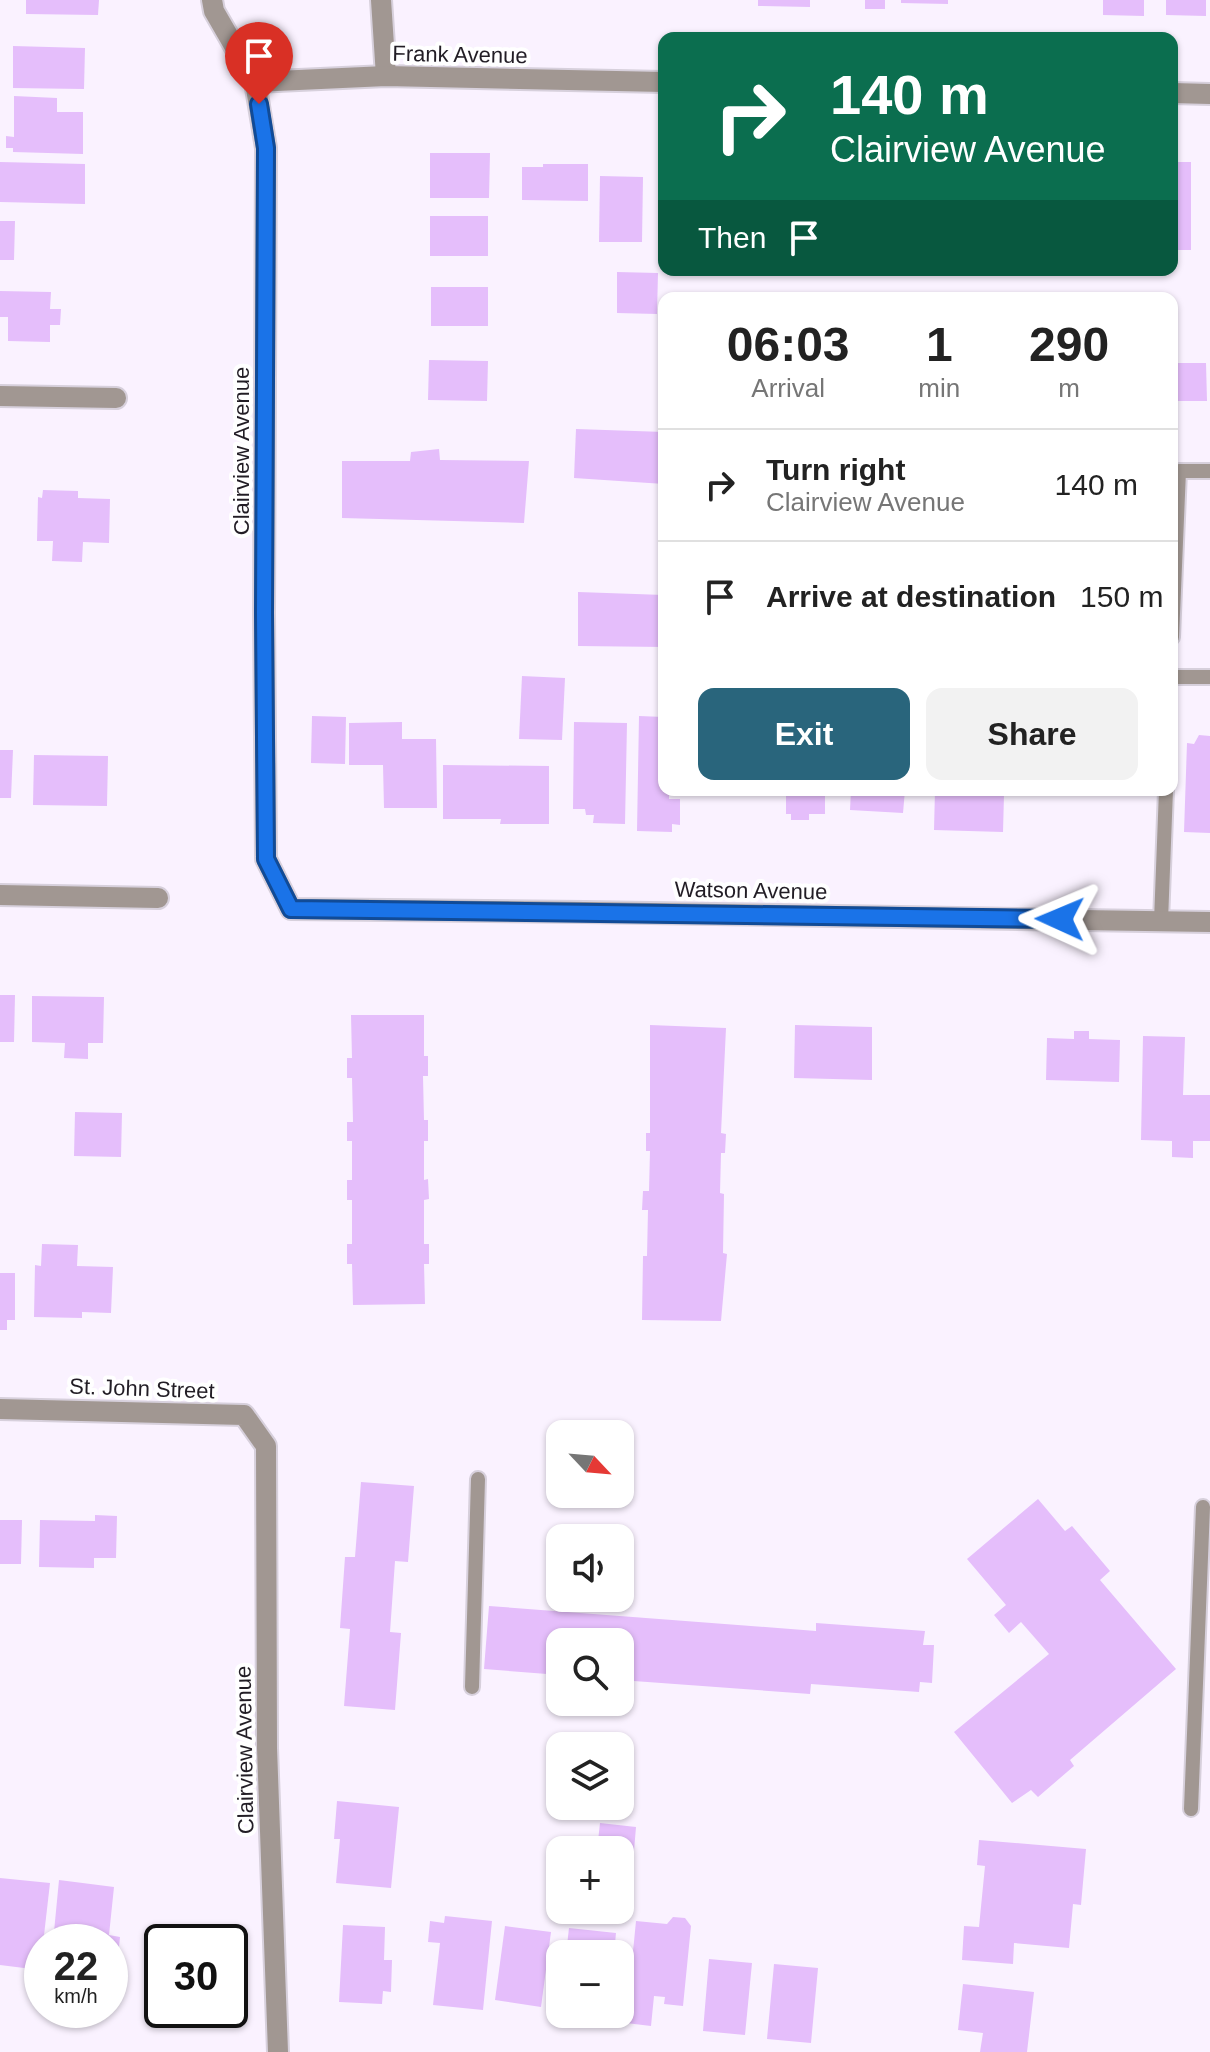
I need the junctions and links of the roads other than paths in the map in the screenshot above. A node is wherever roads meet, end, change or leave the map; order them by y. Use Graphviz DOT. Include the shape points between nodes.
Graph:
graph roads {
  1 [pos="212,0"];
  2 [pos="381,0"];
  3 [pos="386,76"];
  4 [pos="255,82"];
  5 [pos="658,82"];
  6 [pos="1178,93"];
  7 [pos="1210,94"];
  8 [pos="0,396"];
  9 [pos="116,398"];
  10 [pos="1210,471"];
  11 [pos="1178,495"];
  12 [pos="1178,677"];
  13 [pos="1210,677"];
  14 [pos="1166,796"];
  15 [pos="0,895"];
  16 [pos="158,898"];
  17 [pos="291,909"];
  18 [pos="1161,921"];
  19 [pos="1210,922"];
  20 [pos="0,1409"];
  21 [pos="266,1446"];
  22 [pos="478,1479"];
  23 [pos="1203,1507"];
  24 [pos="472,1687"];
  25 [pos="1191,1809"];
  26 [pos="278,2052"];
  1 -- 4 [label="street, Clairview Avenue"];
  2 -- 3 [label="street"];
  3 -- 4 [label="street, Frank Avenue"];
  3 -- 5 [label="street, Frank Avenue"];
  4 -- 17 [label="street, Clairview Avenue" via="266,148 266,859"];
  6 -- 7 [label="street"];
  8 -- 9 [label="street"];
  10 -- 11 [label="lane" via="1179,471"];
  12 -- 13 [label="lane"];
  14 -- 18 [label="lane"];
  15 -- 16 [label="street"];
  17 -- 18 [label="street, Watson Avenue"];
  18 -- 19 [label="street, Watson Avenue"];
  20 -- 21 [label="street, St. John Street" via="244,1415"];
  21 -- 26 [label="street, Clairview Avenue" via="267,1748"];
  22 -- 24 [label="lane"];
  23 -- 25 [label="lane"];
}
